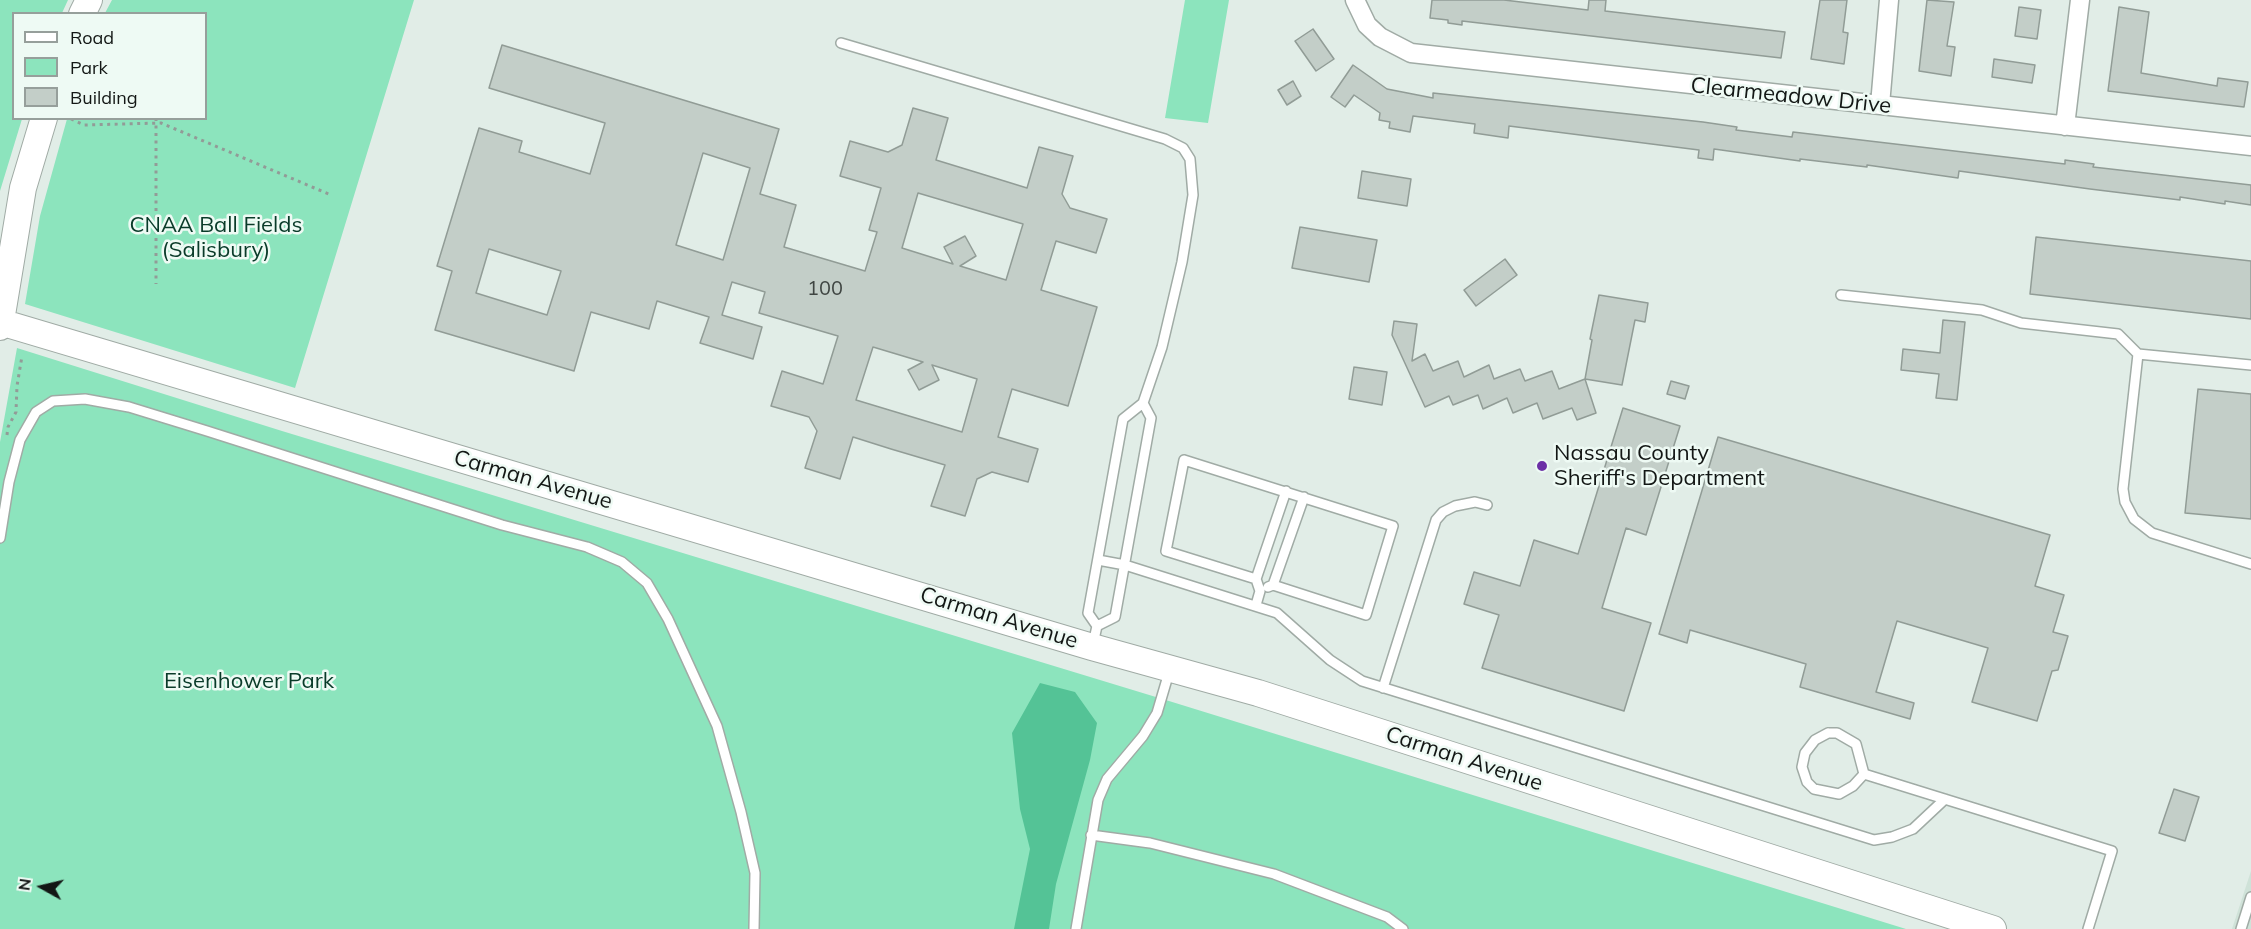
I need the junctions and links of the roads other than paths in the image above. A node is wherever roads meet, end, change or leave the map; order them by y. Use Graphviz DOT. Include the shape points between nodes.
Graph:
graph roads {
  1 [pos="1355,0"];
  2 [pos="1889,0"];
  3 [pos="2080,0"];
  4 [pos="842,43"];
  5 [pos="1880,105"];
  6 [pos="43,120"];
  7 [pos="2065,126"];
  8 [pos="2251,146"];
  9 [pos="1841,295"];
  10 [pos="0,324"];
  11 [pos="2138,354"];
  12 [pos="2251,365"];
  13 [pos="1143,403"];
  14 [pos="1286,491"];
  15 [pos="1304,497"];
  16 [pos="1487,505"];
  17 [pos="0,538"];
  18 [pos="1098,560"];
  19 [pos="2251,564"];
  20 [pos="1125,565"];
  21 [pos="1256,579"];
  22 [pos="1273,585"];
  23 [pos="1260,591"];
  24 [pos="1256,605"];
  25 [pos="1095,636"];
  26 [pos="1171,668"];
  27 [pos="1383,688"];
  28 [pos="1864,774"];
  29 [pos="1945,799"];
  30 [pos="1091,835"];
  31 [pos="2251,897"];
  32 [pos="754,929"];
  33 [pos="1076,929"];
  34 [pos="1403,929"];
  35 [pos="1993,929"];
  36 [pos="2088,929"];
  37 [pos="2241,929"];
  1 -- 5 [label="street, Clearmeadow Drive" via="1367,25 1380,37 1411,53"];
  2 -- 5 [label="street"];
  3 -- 7 [label="street"];
  4 -- 13 [label="lane" via="1165,139 1184,148 1190,159 1193,195 1162,347"];
  5 -- 7 [label="street, Clearmeadow Drive"];
  6 -- 10 [label="main road" via="23,188"];
  7 -- 8 [label="street, Clearmeadow Drive"];
  9 -- 11 [label="lane" via="1982,310 2021,322 2118,334"];
  10 -- 25 [label="main road, Carman Avenue"];
  11 -- 12 [label="lane"];
  11 -- 19 [label="lane" via="2123,489 2134,519 2152,533"];
  13 -- 18 [label="lane" via="1123,419"];
  13 -- 20 [label="lane" via="1151,418"];
  14 -- 15 [label="lane"];
  14 -- 21 [label="lane"];
  14 -- 21 [label="lane" via="1184,460 1166,551"];
  15 -- 22 [label="lane"];
  15 -- 22 [label="lane" via="1393,526 1366,615"];
  16 -- 27 [label="lane" via="1475,502 1455,506 1436,520"];
  17 -- 32 [label="lane" via="20,440 36,412 52,401 85,399 129,407 207,430 502,525 587,547 622,562 647,583 717,726 755,873"];
  18 -- 20 [label="lane"];
  18 -- 25 [label="lane" via="1088,613"];
  20 -- 24 [label="lane"];
  20 -- 25 [label="lane" via="1115,617"];
  21 -- 23 [label="lane"];
  22 -- 23 [label="lane"];
  23 -- 24 [label="lane"];
  24 -- 27 [label="lane" via="1277,613 1330,660 1362,681"];
  25 -- 26 [label="main road, Carman Avenue"];
  26 -- 30 [label="lane" via="1157,713 1107,779"];
  26 -- 35 [label="main road, Carman Avenue"];
  27 -- 29 [label="lane" via="1874,840 1913,829"];
  28 -- 28 [label="lane" via="1856,744 1837,733 1815,740 1805,753 1802,767 1807,782 1815,789 1839,794"];
  28 -- 29 [label="lane"];
  29 -- 36 [label="lane" via="2112,851"];
  30 -- 33 [label="lane"];
  30 -- 34 [label="lane" via="1150,843 1274,873 1387,917"];
  31 -- 37 [label="lane"];
}
